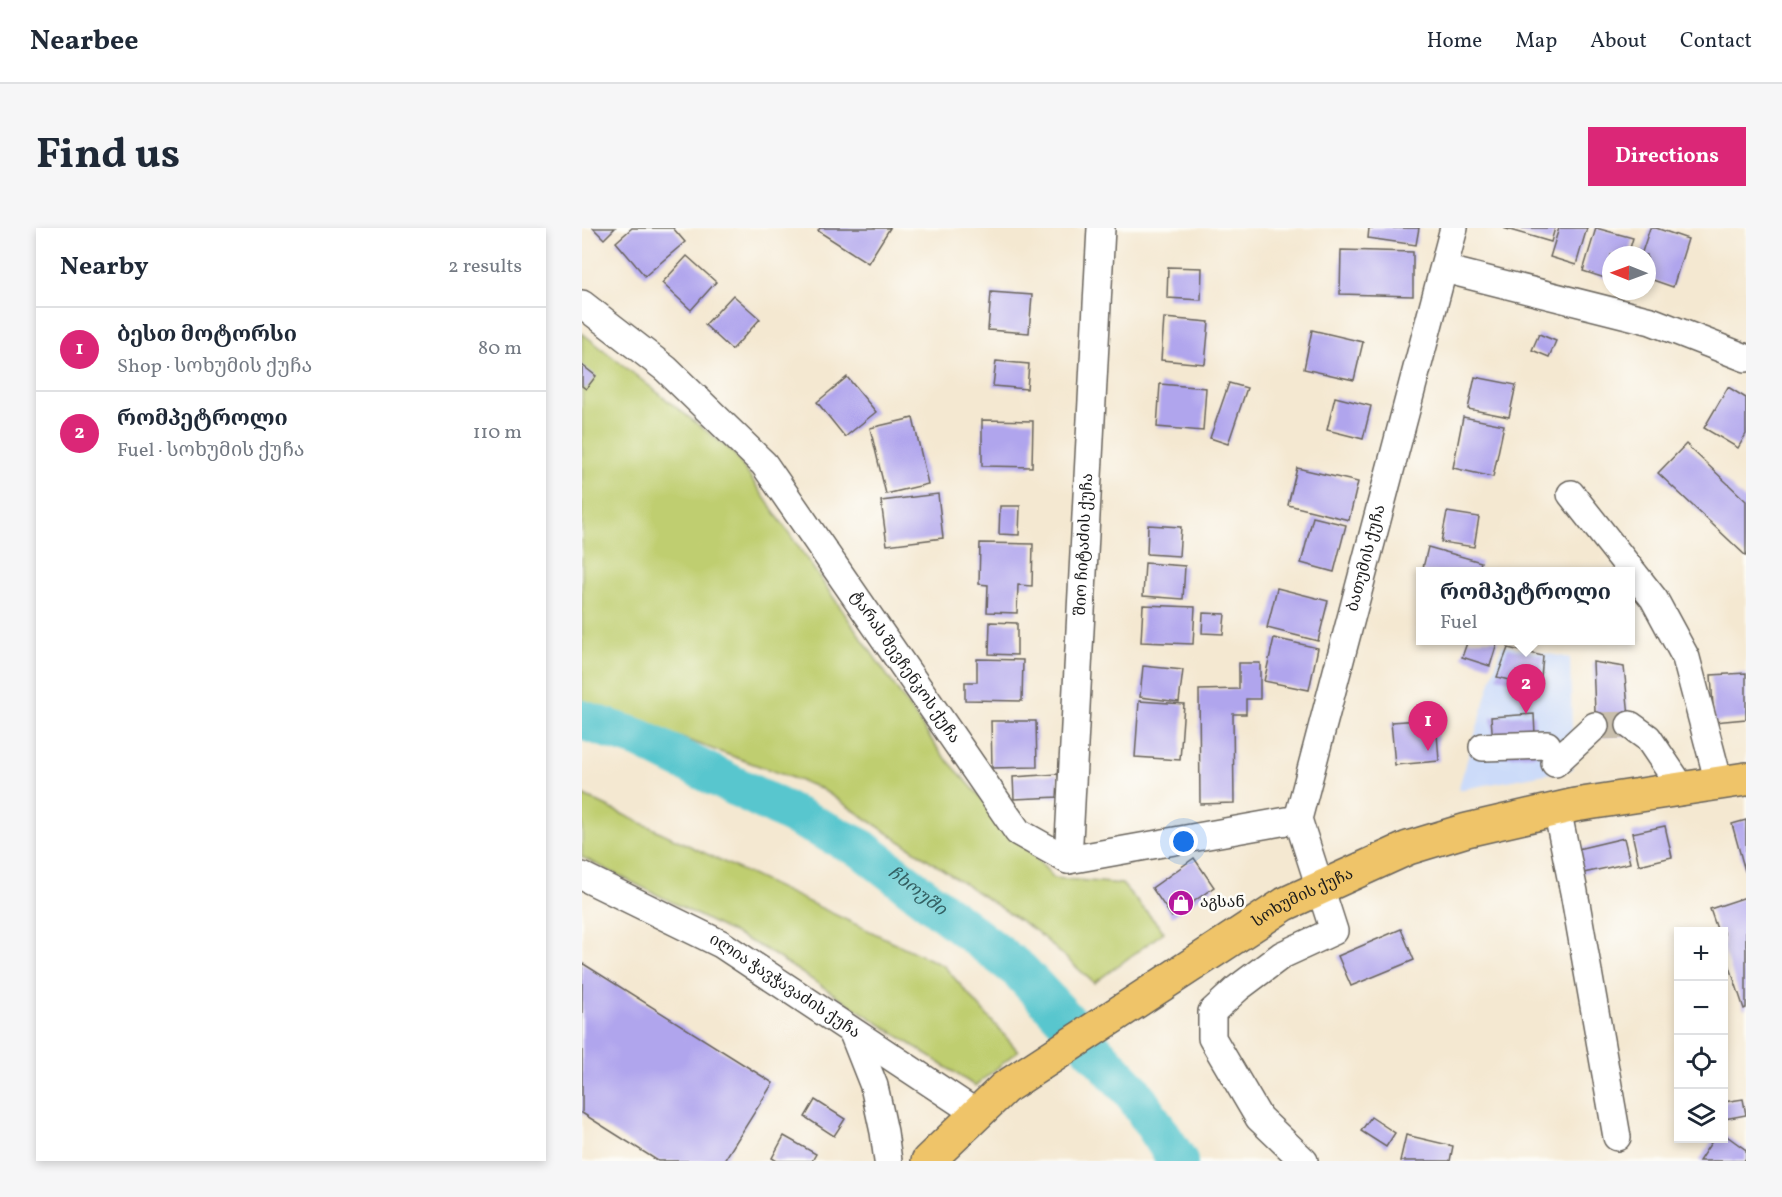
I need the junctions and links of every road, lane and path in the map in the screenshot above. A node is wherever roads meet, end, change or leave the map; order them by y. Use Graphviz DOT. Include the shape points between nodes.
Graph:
graph roads {
  1 [pos="1101,228"];
  2 [pos="1454,228"];
  3 [pos="1444,269"];
  4 [pos="582,304"];
  5 [pos="1746,358"];
  6 [pos="1572,494"];
  7 [pos="1629,567"];
  8 [pos="1635,575"];
  9 [pos="1630,725"];
  10 [pos="1595,726"];
  11 [pos="1483,747"];
  12 [pos="1677,781"];
  13 [pos="1733,781"];
  14 [pos="1557,809"];
  15 [pos="1298,819"];
  16 [pos="1068,860"];
  17 [pos="582,876"];
  18 [pos="1321,888"];
  19 [pos="853,1033"];
  20 [pos="976,1113"];
  21 [pos="1617,1137"];
  22 [pos="888,1161"];
  23 [pos="928,1161"];
  24 [pos="1304,1161"];
  1 -- 16 [label="street, შიო ჩიტაძის ქუჩა"];
  2 -- 3 [label="street, ბათუმის ქუჩა"];
  3 -- 5 [label="street" via="1651,321"];
  3 -- 15 [label="street, ბათუმის ქუჩა"];
  4 -- 16 [label="street, ტარას შევჩენკოს ქუჩა" via="666,369 764,464 1018,832"];
  6 -- 7 [label="street"];
  8 -- 13 [label="street" via="1654,599 1686,658"];
  9 -- 12 [label="street" via="1648,738"];
  10 -- 11 [label="street" via="1551,754"];
  13 -- 14 [label="highway, სოხუმის ქუჩა"];
  14 -- 18 [label="highway, სოხუმის ქუჩა" via="1408,848"];
  14 -- 21 [label="street"];
  15 -- 16 [label="street"];
  15 -- 18 [label="street"];
  17 -- 19 [label="street, ილია ჭავჭავაძის ქუჩა" via="721,944"];
  18 -- 20 [label="highway, სოხუმის ქუჩა" via="1285,904 1004,1088"];
  18 -- 24 [label="street" via="1334,931 1282,955 1212,1012 1212,1038 1259,1118"];
  19 -- 20 [label="street, ილია ჭავჭავაძის ქუჩა"];
  19 -- 22 [label="street" via="874,1086"];
  20 -- 23 [label="highway, სოხუმის ქუჩა"];
}
